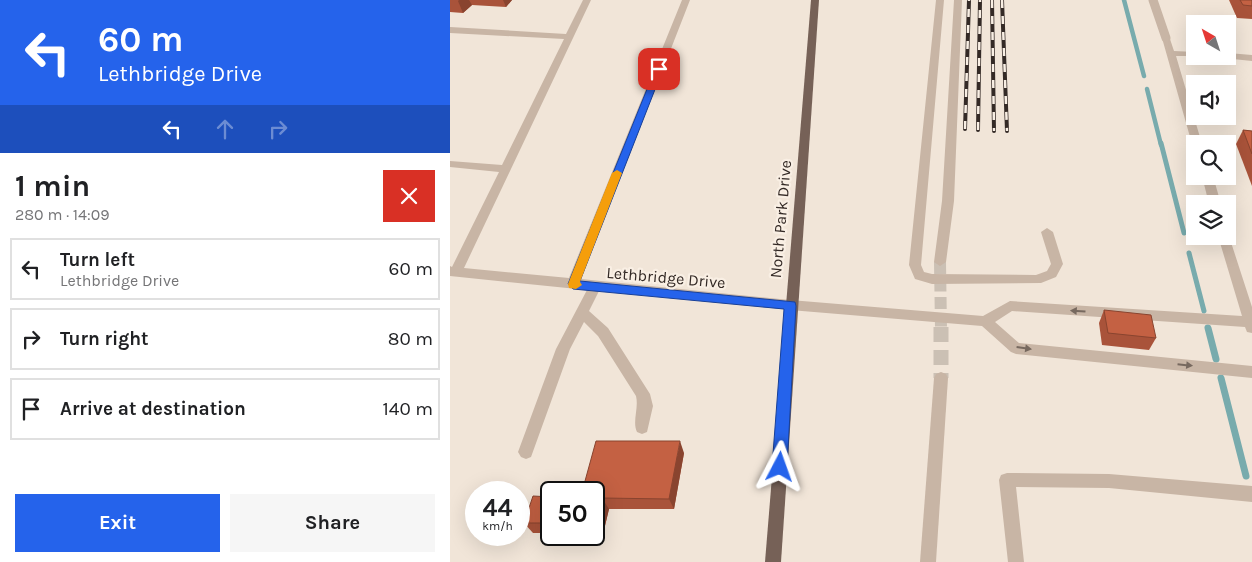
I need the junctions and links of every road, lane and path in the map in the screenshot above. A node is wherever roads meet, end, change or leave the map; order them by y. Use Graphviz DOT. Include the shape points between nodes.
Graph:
graph roads {
  1 [pos="587,0"];
  2 [pos="686,0"];
  3 [pos="815,0"];
  4 [pos="940,0"];
  5 [pos="958,0"];
  6 [pos="1154,0"];
  7 [pos="450,30"];
  8 [pos="570,37"];
  9 [pos="1171,53"];
  10 [pos="1186,54"];
  11 [pos="1236,57"];
  12 [pos="1252,58"];
  13 [pos="1194,135"];
  14 [pos="450,164"];
  15 [pos="506,168"];
  16 [pos="1047,232"];
  17 [pos="1227,245"];
  18 [pos="940,262"];
  19 [pos="453,271"];
  20 [pos="573,284"];
  21 [pos="595,287"];
  22 [pos="790,306"];
  23 [pos="582,312"];
  24 [pos="985,322"];
  25 [pos="1251,325"];
  26 [pos="1252,372"];
  27 [pos="941,378"];
  28 [pos="642,427"];
  29 [pos="526,452"];
  30 [pos="1252,494"];
  31 [pos="773,562"];
  32 [pos="928,562"];
  33 [pos="1016,562"];
  1 -- 8 [label="street"];
  2 -- 20 [label="street"];
  3 -- 22 [label="main road, North Park Drive" via="803,184"];
  4 -- 16 [label="street" via="915,265 919,276 932,280 1037,280 1052,274 1056,264"];
  5 -- 18 [label="street" via="948,201"];
  6 -- 9 [label="street, bridge"];
  7 -- 8 [label="street"];
  8 -- 15 [label="street"];
  9 -- 10 [label="street"];
  9 -- 13 [label="street"];
  11 -- 12 [label="street"];
  14 -- 15 [label="street"];
  15 -- 19 [label="street"];
  17 -- 25 [label="street"];
  19 -- 20 [label="street, Lethbridge Drive"];
  20 -- 21 [label="street, Lethbridge Drive"];
  21 -- 22 [label="street, Lethbridge Drive"];
  21 -- 23 [label="street"];
  22 -- 24 [label="street, Lethbridge Drive"];
  22 -- 31 [label="main road, North Park Drive"];
  23 -- 28 [label="street" via="603,332 643,394 646,406"];
  23 -- 29 [label="street" via="563,349"];
  25 -- 24 [label="street, one-way" via="1010,306"];
  24 -- 26 [label="street, one-way" via="1016,348"];
  27 -- 32 [label="street"];
  30 -- 33 [label="street" via="1109,482 1007,480"];
}
